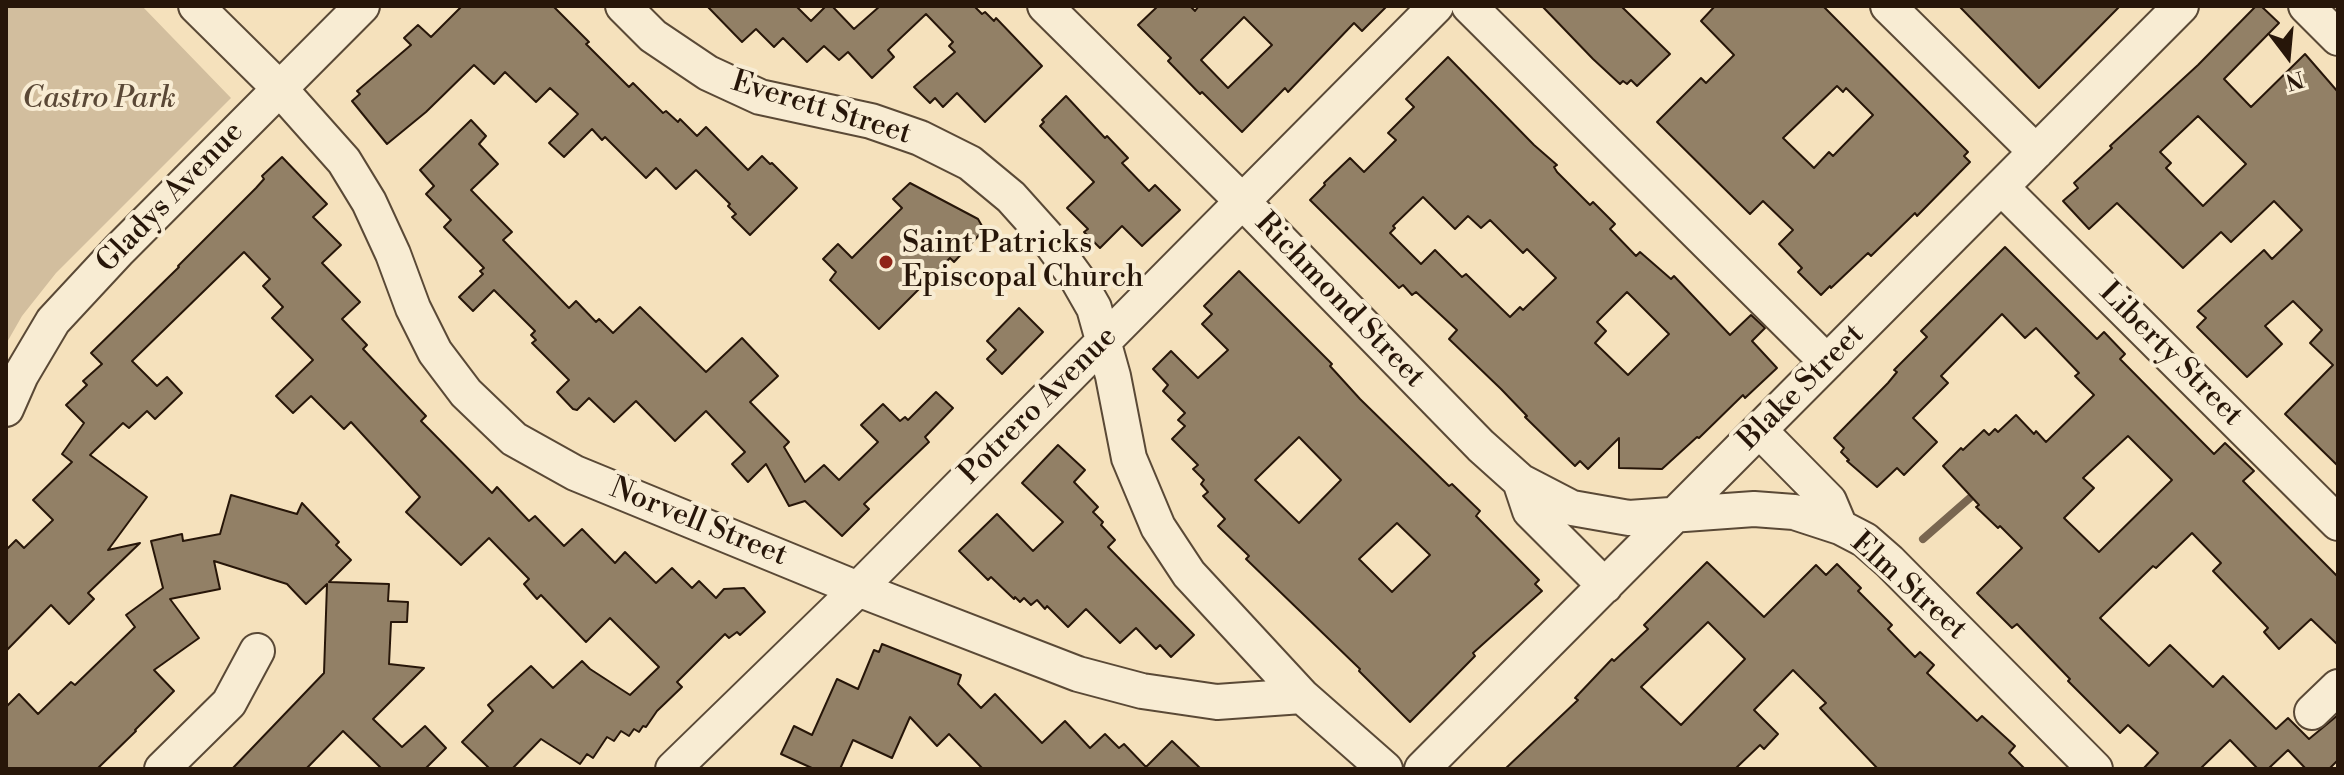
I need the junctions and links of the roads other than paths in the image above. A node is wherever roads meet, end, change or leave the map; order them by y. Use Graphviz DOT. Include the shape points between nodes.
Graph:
graph roads {
  1 [pos="196,6"];
  2 [pos="362,6"];
  3 [pos="623,6"];
  4 [pos="1045,6"];
  5 [pos="1436,6"];
  6 [pos="1469,6"];
  7 [pos="1888,6"];
  8 [pos="2181,6"];
  9 [pos="2306,6"];
  10 [pos="2338,38"];
  11 [pos="279,88"];
  12 [pos="2036,152"];
  13 [pos="2001,187"];
  14 [pos="1242,201"];
  15 [pos="1104,342"];
  16 [pos="1827,362"];
  17 [pos="6,409"];
  18 [pos="1760,431"];
  19 [pos="1520,481"];
  20 [pos="1674,515"];
  21 [pos="2338,523"];
  22 [pos="1840,527"];
  23 [pos="1605,586"];
  24 [pos="858,589"];
  25 [pos="257,651"];
  26 [pos="2338,687"];
  27 [pos="1302,696"];
  28 [pos="2312,712"];
  29 [pos="162,769"];
  30 [pos="673,769"];
  31 [pos="1385,769"];
  32 [pos="1422,769"];
  33 [pos="2095,769"];
  1 -- 11 [label="street, Norvell Street"];
  2 -- 11 [label="street, Gladys Avenue"];
  3 -- 15 [label="street, Everett Street" via="653,36 760,97 871,121 970,163 1046,236 1094,308"];
  4 -- 14 [label="street, Richmond Street"];
  5 -- 14 [label="street, Potrero Avenue"];
  6 -- 16 [label="street"];
  7 -- 12 [label="street"];
  8 -- 12 [label="street, Blake Street"];
  9 -- 10 [label="street"];
  11 -- 17 [label="street, Gladys Avenue" via="53,321"];
  11 -- 24 [label="street, Norvell Street" via="344,161 369,202 435,352 466,393 514,439 575,473"];
  12 -- 13 [label="street, Blake Street"];
  13 -- 16 [label="street, Blake Street"];
  13 -- 21 [label="street, Liberty Street"];
  14 -- 15 [label="street, Potrero Avenue"];
  14 -- 19 [label="street, Richmond Street"];
  15 -- 24 [label="street, Potrero Avenue"];
  15 -- 27 [label="street, Everett Street" via="1129,458 1158,527 1189,574"];
  16 -- 18 [label="street, Blake Street"];
  18 -- 20 [label="street, Blake Street"];
  18 -- 22 [label="street" via="1829,501"];
  19 -- 20 [label="street, Richmond Street" via="1572,508 1629,518"];
  19 -- 23 [label="street" via="1530,511"];
  20 -- 22 [label="street, Elm Street" via="1767,510 1794,512"];
  20 -- 23 [label="street, Blake Street"];
  22 -- 33 [label="street, Elm Street" via="1889,561"];
  23 -- 32 [label="street, Blake Street"];
  24 -- 27 [label="street, Norvell Street" via="1078,674 1142,691 1217,702"];
  24 -- 30 [label="street, Potrero Avenue"];
  25 -- 29 [label="street" via="229,703"];
  26 -- 28 [label="street"];
  27 -- 31 [label="street"];
}
